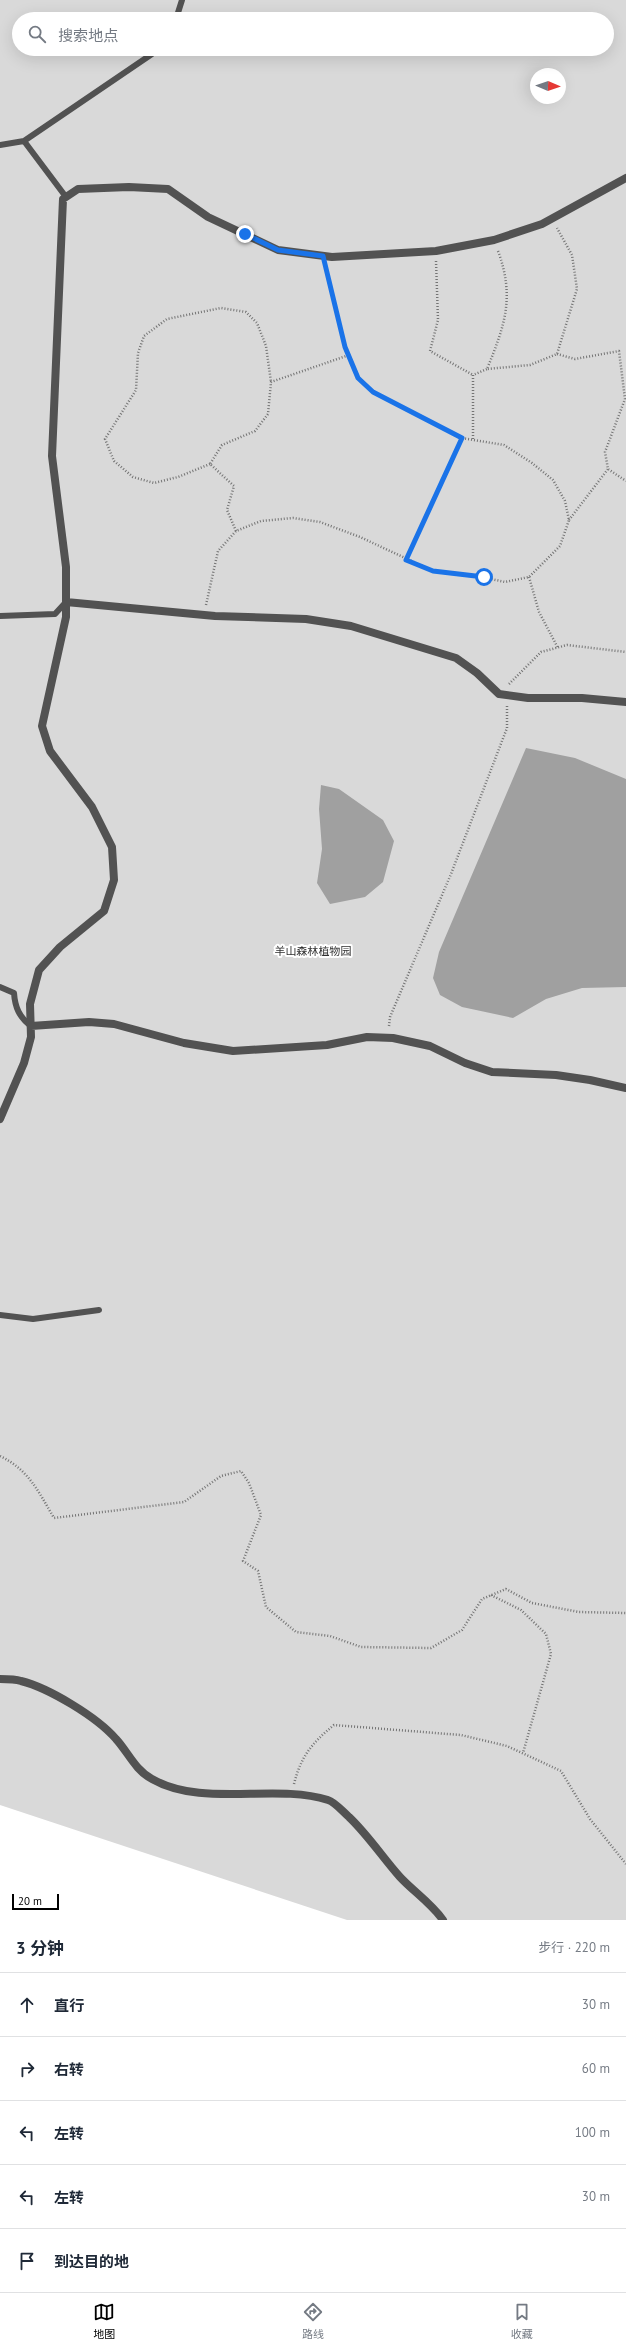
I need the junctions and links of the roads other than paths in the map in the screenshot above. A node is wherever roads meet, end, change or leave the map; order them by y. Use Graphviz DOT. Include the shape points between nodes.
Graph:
graph roads {
  1 [pos="182,0"];
  2 [pos="178,12"];
  3 [pos="149,56"];
  4 [pos="24,141"];
  5 [pos="0,145"];
  6 [pos="626,178"];
  7 [pos="66,197"];
  8 [pos="66,602"];
  9 [pos="0,616"];
  10 [pos="626,702"];
  11 [pos="0,987"];
  12 [pos="31,1026"];
  13 [pos="626,1088"];
  14 [pos="0,1119"];
  15 [pos="99,1310"];
  16 [pos="0,1315"];
  17 [pos="0,1679"];
  18 [pos="443,1920"];
  1 -- 2 [label="lane"];
  3 -- 4 [label="lane"];
  4 -- 5 [label="lane"];
  4 -- 7 [label="lane"];
  6 -- 7 [label="street" via="552,219 494,240 436,251 388,255 323,256 278,250 208,217 168,190 129,187 78,190"];
  7 -- 8 [label="street" via="63,199 61,220 60,322 52,456 66,567"];
  8 -- 9 [label="lane" via="55,614"];
  8 -- 10 [label="street" via="205,615 306,619 351,626 456,658 503,695"];
  8 -- 12 [label="street" via="66,617 42,726 50,751 92,807 112,847 114,880 104,911 60,947 39,970 30,1004"];
  11 -- 12 [label="lane" via="14,993 15,1007 23,1020"];
  12 -- 13 [label="street" via="89,1022 114,1024 184,1044 233,1051 327,1045 366,1037 386,1038 430,1046 465,1063 492,1072 563,1076"];
  12 -- 14 [label="street" via="31,1038 24,1063"];
  15 -- 16 [label="lane" via="32,1319"];
  17 -- 18 [label="street" via="21,1681 72,1704 99,1722 116,1739 133,1763 151,1779 179,1789 218,1794 291,1794 330,1800"];
}
